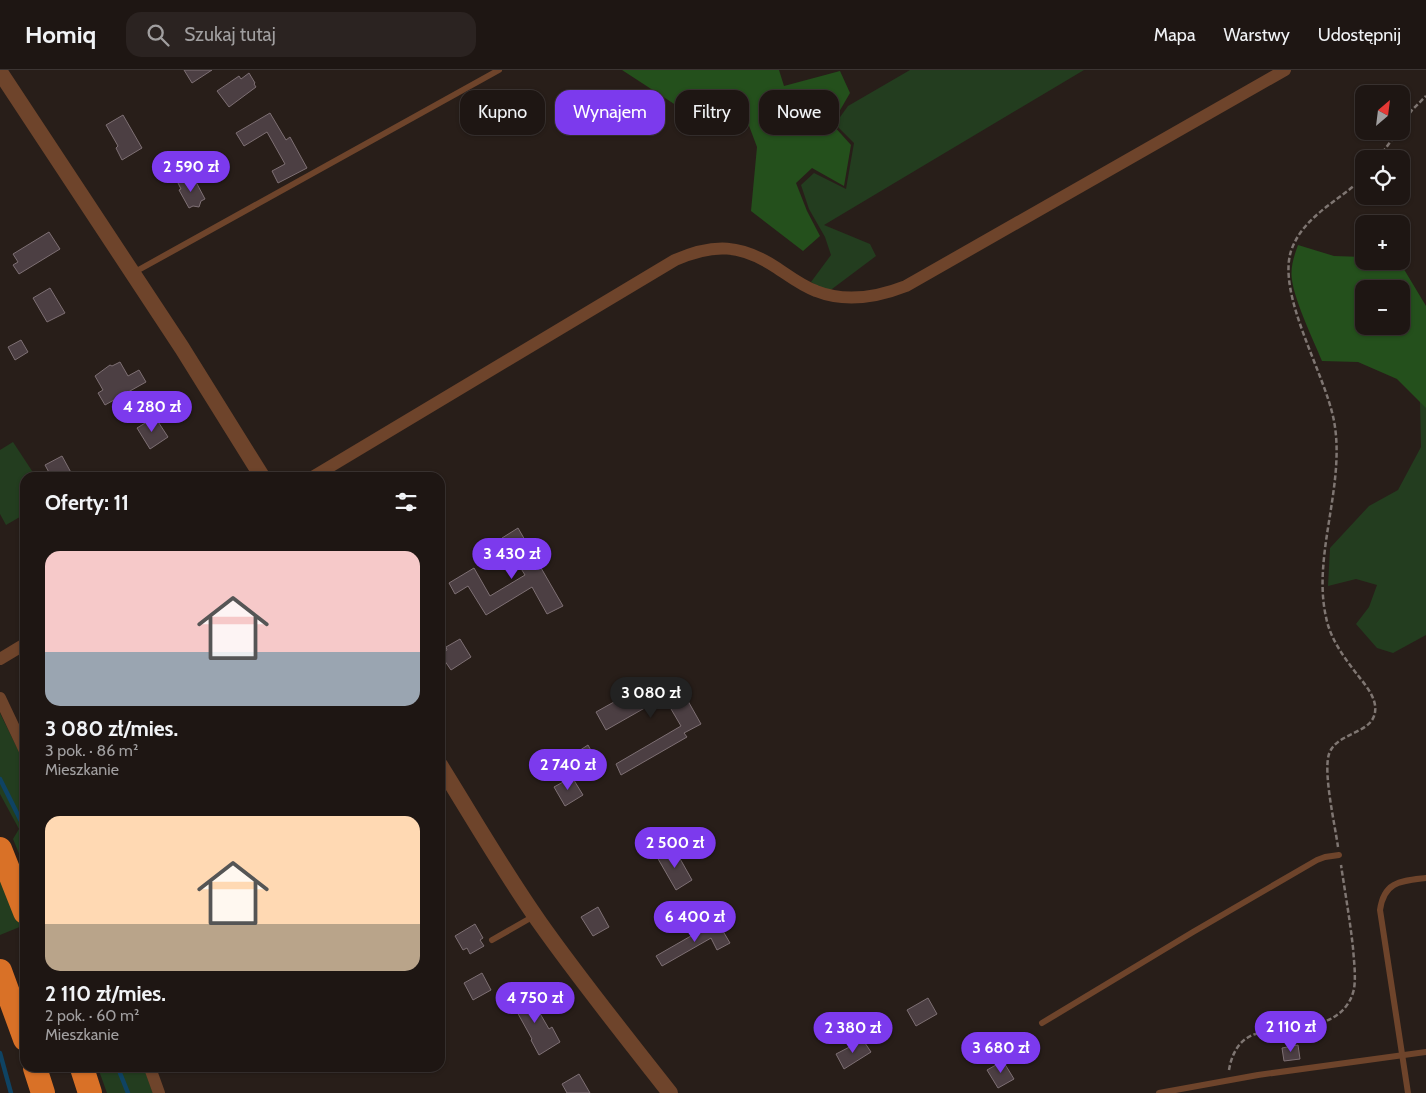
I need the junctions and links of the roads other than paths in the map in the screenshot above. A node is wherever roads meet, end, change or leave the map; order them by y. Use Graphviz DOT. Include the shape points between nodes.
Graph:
graph roads {
  1 [pos="499,70"];
  2 [pos="1285,70"];
  3 [pos="0,72"];
  4 [pos="132,273"];
  5 [pos="259,472"];
  6 [pos="321,472"];
  7 [pos="20,647"];
  8 [pos="0,659"];
  9 [pos="0,698"];
  10 [pos="20,740"];
  11 [pos="445,773"];
  12 [pos="0,849"];
  13 [pos="1339,855"];
  14 [pos="1426,878"];
  15 [pos="20,899"];
  16 [pos="535,916"];
  17 [pos="492,940"];
  18 [pos="0,971"];
  19 [pos="1042,1022"];
  20 [pos="20,1025"];
  21 [pos="1426,1052"];
  22 [pos="1402,1056"];
  23 [pos="36,1072"];
  24 [pos="83,1072"];
  25 [pos="151,1072"];
  26 [pos="43,1093"];
  27 [pos="90,1093"];
  28 [pos="159,1093"];
  29 [pos="670,1093"];
  30 [pos="1159,1093"];
  31 [pos="1408,1093"];
  1 -- 4 [label="lane"];
  2 -- 6 [label="street" via="993,238 892,292 852,298 826,295 747,252 719,248 688,254"];
  3 -- 4 [label="street"];
  4 -- 5 [label="street"];
  7 -- 8 [label="street"];
  9 -- 10 [label="street"];
  11 -- 16 [label="street"];
  12 -- 15 [label="highway"];
  13 -- 19 [label="lane" via="1316,860"];
  14 -- 22 [label="lane" via="1391,886 1381,902"];
  16 -- 17 [label="lane"];
  16 -- 29 [label="street"];
  18 -- 20 [label="highway"];
  21 -- 22 [label="lane"];
  22 -- 30 [label="lane" via="1258,1075"];
  22 -- 31 [label="lane"];
  23 -- 26 [label="highway"];
  24 -- 27 [label="highway"];
  25 -- 28 [label="street"];
}
